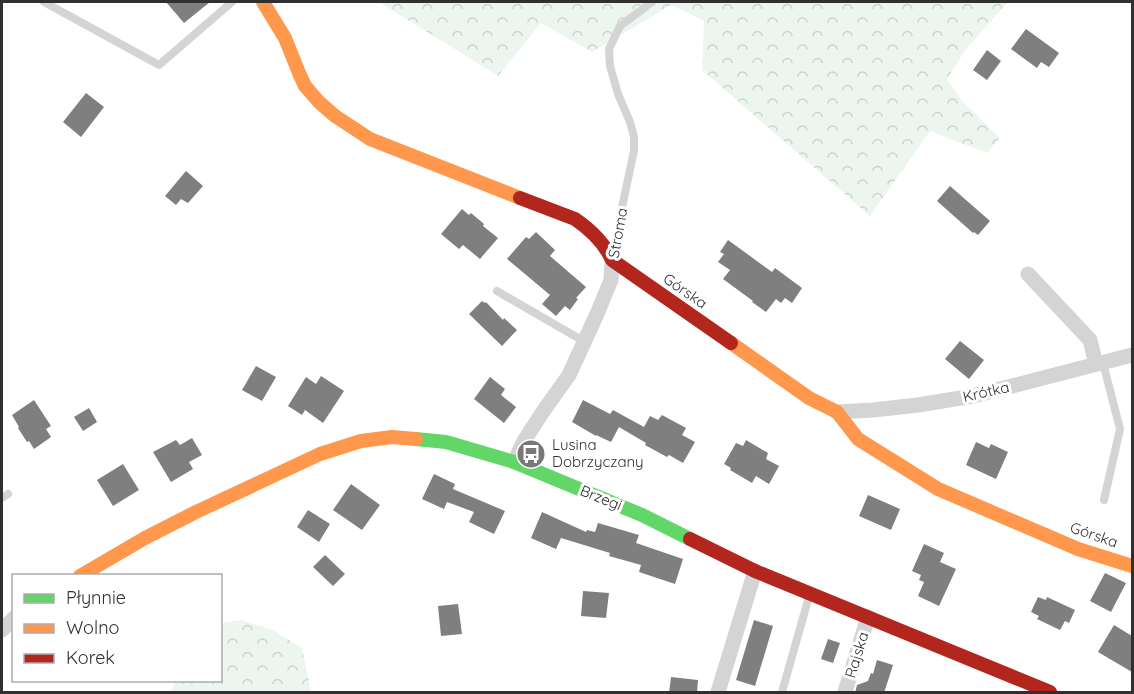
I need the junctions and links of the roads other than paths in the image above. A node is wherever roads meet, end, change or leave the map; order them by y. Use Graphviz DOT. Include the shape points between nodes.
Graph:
graph roads {
  1 [pos="44,2"];
  2 [pos="232,2"];
  3 [pos="263,2"];
  4 [pos="652,2"];
  5 [pos="612,260"];
  6 [pos="1028,274"];
  7 [pos="497,291"];
  8 [pos="585,342"];
  9 [pos="1132,355"];
  10 [pos="1099,364"];
  11 [pos="837,412"];
  12 [pos="514,462"];
  13 [pos="1104,500"];
  14 [pos="1132,566"];
  15 [pos="755,571"];
  16 [pos="83,574"];
  17 [pos="810,594"];
  18 [pos="868,617"];
  19 [pos="718,693"];
  20 [pos="782,693"];
  21 [pos="845,693"];
  22 [pos="1050,693"];
  1 -- 2 [label="lane" via="159,65"];
  3 -- 5 [label="street, Górska" via="278,24 303,84 345,124 370,139 575,219 608,249"];
  4 -- 5 [label="lane, Stroma" via="620,26 609,50 618,94 634,137"];
  5 -- 8 [label="street, Stroma" via="611,280"];
  5 -- 11 [label="street, Górska" via="810,398"];
  6 -- 10 [label="street" via="1090,340"];
  7 -- 8 [label="lane"];
  8 -- 12 [label="street, Stroma" via="569,375"];
  9 -- 10 [label="street, Krótka"];
  10 -- 11 [label="street, Krótka" via="973,396"];
  10 -- 13 [label="lane" via="1120,429"];
  11 -- 14 [label="street, Górska" via="858,439 938,489 1078,549"];
  12 -- 15 [label="street, Brzegi" via="642,515"];
  12 -- 16 [label="street, Brzegi" via="446,442 392,437 361,441 320,454 196,512"];
  15 -- 17 [label="street, Brzegi"];
  15 -- 19 [label="street"];
  17 -- 18 [label="street, Brzegi"];
  17 -- 20 [label="lane"];
  18 -- 21 [label="street, Rajska"];
  18 -- 22 [label="street, Brzegi"];
}
